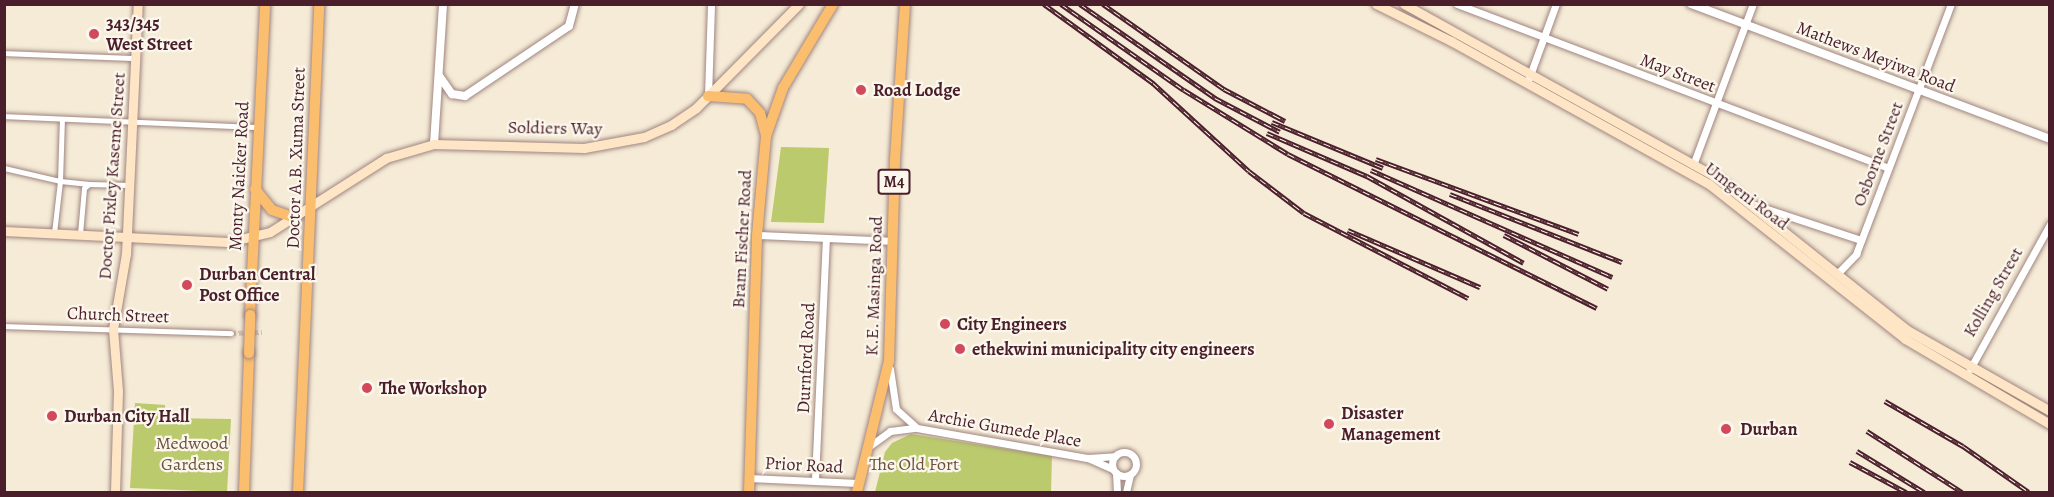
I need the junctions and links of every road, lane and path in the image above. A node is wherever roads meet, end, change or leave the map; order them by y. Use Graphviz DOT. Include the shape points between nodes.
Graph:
graph roads {
  1 [pos="138,4"];
  2 [pos="265,4"];
  3 [pos="319,4"];
  4 [pos="443,4"];
  5 [pos="575,4"];
  6 [pos="711,4"];
  7 [pos="799,4"];
  8 [pos="834,4"];
  9 [pos="905,4"];
  10 [pos="1376,4"];
  11 [pos="1404,4"];
  12 [pos="1457,4"];
  13 [pos="1556,4"];
  14 [pos="1691,4"];
  15 [pos="1753,4"];
  16 [pos="1951,4"];
  17 [pos="1745,25"];
  18 [pos="1453,36"];
  19 [pos="1544,38"];
  20 [pos="4,53"];
  21 [pos="136,58"];
  22 [pos="440,77"];
  23 [pos="1528,78"];
  24 [pos="1917,90"];
  25 [pos="708,96"];
  26 [pos="1717,103"];
  27 [pos="4,116"];
  28 [pos="62,119"];
  29 [pos="133,123"];
  30 [pos="259,127"];
  31 [pos="766,136"];
  32 [pos="2049,139"];
  33 [pos="434,144"];
  34 [pos="1693,165"];
  35 [pos="4,168"];
  36 [pos="1888,168"];
  37 [pos="60,181"];
  38 [pos="89,184"];
  39 [pos="130,185"];
  40 [pos="255,189"];
  41 [pos="1752,204"];
  42 [pos="311,207"];
  43 [pos="294,218"];
  44 [pos="2049,225"];
  45 [pos="4,231"];
  46 [pos="54,233"];
  47 [pos="80,234"];
  48 [pos="757,235"];
  49 [pos="128,236"];
  50 [pos="253,238"];
  51 [pos="826,238"];
  52 [pos="1861,240"];
  53 [pos="892,241"];
  54 [pos="1838,274"];
  55 [pos="4,326"];
  56 [pos="113,329"];
  57 [pos="231,333"];
  58 [pos="889,361"];
  59 [pos="1969,372"];
  60 [pos="2049,411"];
  61 [pos="2049,424"];
  62 [pos="917,428"];
  63 [pos="868,449"];
  64 [pos="1115,456"];
  65 [pos="1088,458"];
  66 [pos="1114,471"];
  67 [pos="1130,475"];
  68 [pos="749,478"];
  69 [pos="815,479"];
  70 [pos="858,488"];
  71 [pos="115,492"];
  72 [pos="244,492"];
  73 [pos="298,492"];
  74 [pos="749,492"];
  75 [pos="1117,492"];
  76 [pos="1126,492"];
  1 -- 21 [label="main road, Doctor Pixley Kaseme Street"];
  2 -- 30 [label="main road, Monty Naicker Road"];
  3 -- 42 [label="main road, Doctor A.B. Xuma Street"];
  4 -- 22 [label="street"];
  5 -- 22 [label="street" via="569,26 465,96 452,94"];
  6 -- 25 [label="street"];
  7 -- 25 [label="main road, Soldiers Way"];
  8 -- 31 [label="main road, Bram Fischer Road" via="783,88"];
  9 -- 53 [label="main road, K.E. Masinga Road / M4"];
  10 -- 18 [label="main road, Umgeni Road"];
  11 -- 18 [label="main road, Umgeni Road"];
  12 -- 19 [label="street, May Street"];
  13 -- 19 [label="street"];
  14 -- 17 [label="street, Mathews Meyiwa Road"];
  15 -- 17 [label="street"];
  16 -- 24 [label="street, Osborne Street"];
  17 -- 24 [label="street, Mathews Meyiwa Road"];
  17 -- 26 [label="street"];
  18 -- 23 [label="main road, Umgeni Road"];
  19 -- 23 [label="street"];
  19 -- 26 [label="street, May Street"];
  20 -- 21 [label="street"];
  21 -- 29 [label="main road, Doctor Pixley Kaseme Street"];
  22 -- 33 [label="street"];
  23 -- 34 [label="main road, Umgeni Road"];
  23 -- 59 [label="main road, Umgeni Road" via="1720,192 1905,339"];
  24 -- 32 [label="street, Mathews Meyiwa Road"];
  24 -- 36 [label="street, Osborne Street"];
  25 -- 31 [label="main road" via="747,99 760,113"];
  25 -- 33 [label="main road, Soldiers Way" via="671,125 617,144 584,148"];
  26 -- 34 [label="street"];
  26 -- 36 [label="street, May Street"];
  27 -- 28 [label="street"];
  28 -- 29 [label="street"];
  28 -- 37 [label="street"];
  29 -- 30 [label="street"];
  29 -- 39 [label="main road, Doctor Pixley Kaseme Street"];
  30 -- 40 [label="main road, Monty Naicker Road"];
  31 -- 48 [label="main road, Bram Fischer Road"];
  33 -- 42 [label="main road, Soldiers Way" via="387,158"];
  34 -- 41 [label="main road, Umgeni Road"];
  35 -- 37 [label="street"];
  36 -- 52 [label="street, Osborne Street"];
  37 -- 38 [label="street"];
  37 -- 46 [label="street"];
  38 -- 39 [label="street"];
  38 -- 47 [label="street" via="84,188"];
  39 -- 49 [label="main road, Doctor Pixley Kaseme Street"];
  40 -- 43 [label="main road" via="268,207"];
  40 -- 50 [label="main road, Monty Naicker Road"];
  41 -- 52 [label="street"];
  41 -- 54 [label="main road, Umgeni Road"];
  42 -- 43 [label="main road, Soldiers Way"];
  42 -- 73 [label="main road, Doctor A.B. Xuma Street"];
  43 -- 50 [label="main road, Soldiers Way"];
  44 -- 59 [label="street, Kolling Street"];
  45 -- 46 [label="main road, Soldiers Way"];
  46 -- 47 [label="main road, Soldiers Way"];
  47 -- 49 [label="main road, Soldiers Way"];
  48 -- 51 [label="street"];
  48 -- 68 [label="main road, Bram Fischer Road"];
  49 -- 50 [label="main road, Soldiers Way" via="228,242"];
  49 -- 56 [label="main road, Doctor Pixley Kaseme Street"];
  50 -- 72 [label="main road, Monty Naicker Road, bridge"];
  51 -- 53 [label="street"];
  51 -- 69 [label="street, Durnford Road"];
  52 -- 54 [label="street, Osborne Street" via="1852,261"];
  53 -- 58 [label="main road, K.E. Masinga Road / M4"];
  54 -- 59 [label="main road, Umgeni Road"];
  55 -- 56 [label="street, Church Street"];
  56 -- 57 [label="street, Church Street"];
  56 -- 71 [label="main road, Doctor Pixley Kaseme Street" via="118,391"];
  58 -- 62 [label="street, Archie Gumede Place" via="896,409"];
  58 -- 63 [label="main road, K.E. Masinga Road / M4"];
  59 -- 60 [label="main road, Umgeni Road"];
  59 -- 61 [label="main road, Umgeni Road"];
  62 -- 63 [label="street, Archie Gumede Place" via="890,431"];
  62 -- 65 [label="street, Archie Gumede Place"];
  63 -- 70 [label="main road, K.E. Masinga Road / M4"];
  64 -- 65 [label="street, Archie Gumede Place"];
  64 -- 66 [label="street"];
  64 -- 67 [label="street" via="1125,451 1134,457 1136,466"];
  65 -- 66 [label="street, Archie Gumede Place"];
  66 -- 67 [label="street"];
  66 -- 75 [label="street"];
  67 -- 76 [label="street"];
  68 -- 69 [label="street, Prior Road"];
  68 -- 74 [label="main road, Bram Fischer Road"];
  69 -- 70 [label="street, Prior Road"];
}
